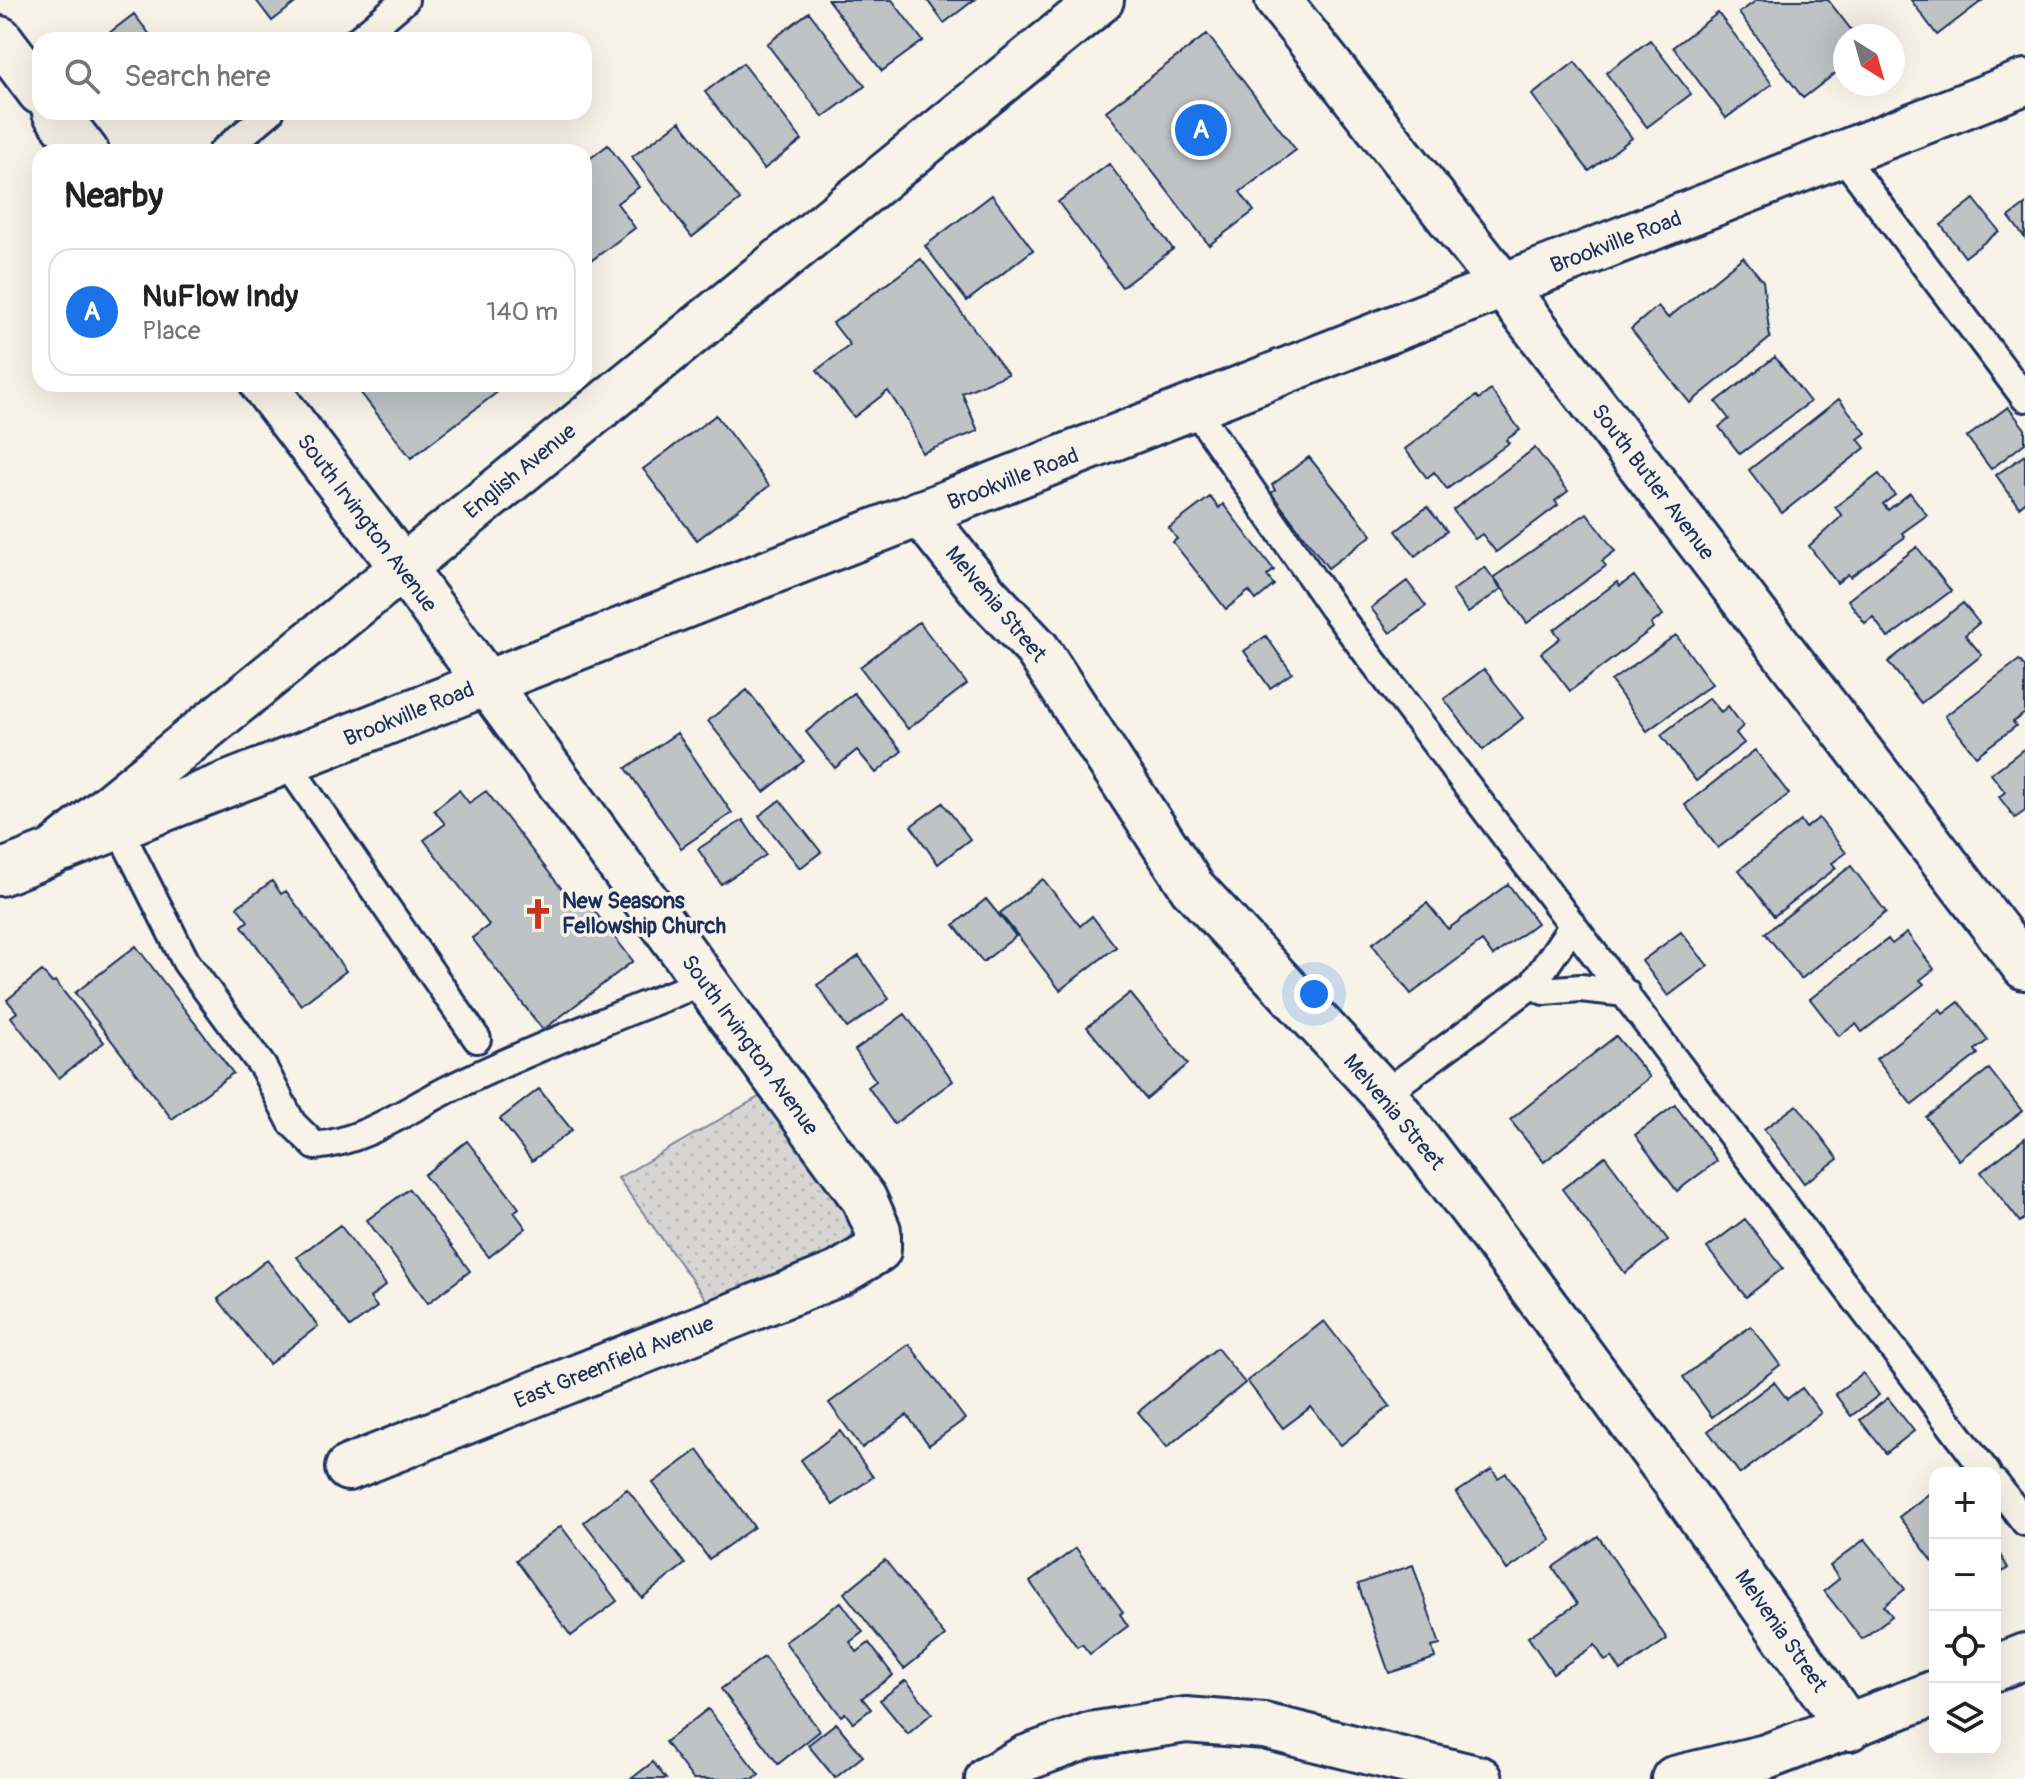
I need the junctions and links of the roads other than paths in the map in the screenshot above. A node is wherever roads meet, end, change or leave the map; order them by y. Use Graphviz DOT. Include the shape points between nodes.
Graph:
graph roads {
  1 [pos="405,0"];
  2 [pos="1101,0"];
  3 [pos="1278,0"];
  4 [pos="367,32"];
  5 [pos="0,39"];
  6 [pos="32,81"];
  7 [pos="2025,82"];
  8 [pos="61,120"];
  9 [pos="260,120"];
  10 [pos="80,144"];
  11 [pos="232,144"];
  12 [pos="1841,154"];
  13 [pos="1504,287"];
  14 [pos="269,392"];
  15 [pos="2025,398"];
  16 [pos="1195,409"];
  17 [pos="920,513"];
  18 [pos="402,567"];
  19 [pos="486,684"];
  20 [pos="287,763"];
  21 [pos="118,827"];
  22 [pos="53,852"];
  23 [pos="0,873"];
  24 [pos="1573,925"];
  25 [pos="2025,967"];
  26 [pos="703,982"];
  27 [pos="1533,984"];
  28 [pos="1626,993"];
  29 [pos="477,1039"];
  30 [pos="1384,1094"];
  31 [pos="878,1250"];
  32 [pos="1982,1467"];
  33 [pos="348,1468"];
  34 [pos="2001,1491"];
  35 [pos="2025,1522"];
  36 [pos="2025,1656"];
  37 [pos="2001,1666"];
  38 [pos="1929,1695"];
  39 [pos="1849,1728"];
  40 [pos="988,1779"];
  41 [pos="1480,1779"];
  42 [pos="1674,1779"];
  1 -- 4 [label="lane"];
  2 -- 18 [label="street, English Avenue"];
  3 -- 13 [label="street, South Butler Avenue"];
  5 -- 6 [label="street"];
  7 -- 12 [label="street, Brookville Road"];
  8 -- 10 [label="street"];
  9 -- 11 [label="lane"];
  12 -- 13 [label="street, Brookville Road"];
  12 -- 15 [label="lane"];
  13 -- 16 [label="street, Brookville Road"];
  13 -- 25 [label="street, South Butler Avenue"];
  14 -- 18 [label="street, South Irvington Avenue"];
  16 -- 17 [label="street, Brookville Road"];
  16 -- 24 [label="lane" via="1332,607"];
  17 -- 19 [label="street, Brookville Road"];
  17 -- 30 [label="street, Melvenia Street" via="1037,649 1192,887"];
  18 -- 19 [label="street, South Irvington Avenue"];
  18 -- 22 [label="street, English Avenue"];
  19 -- 20 [label="street, Brookville Road"];
  19 -- 26 [label="street, South Irvington Avenue"];
  20 -- 21 [label="street, Brookville Road"];
  20 -- 29 [label="lane"];
  21 -- 22 [label="street, Brookville Road"];
  21 -- 26 [label="lane" via="186,962 263,1067 292,1123 315,1146 337,1144 394,1120 479,1075"];
  22 -- 23 [label="street, Brookville Road"];
  24 -- 27 [label="lane"];
  24 -- 28 [label="lane"];
  26 -- 31 [label="street, South Irvington Avenue" via="864,1199 878,1230"];
  27 -- 28 [label="lane" via="1544,991"];
  27 -- 30 [label="lane"];
  28 -- 32 [label="lane"];
  30 -- 39 [label="street, Melvenia Street" via="1691,1503"];
  31 -- 33 [label="street, East Greenfield Avenue" via="838,1274"];
  34 -- 35 [label="lane"];
  36 -- 37 [label="street"];
  38 -- 39 [label="street"];
  39 -- 42 [label="street" via="1766,1757"];
  40 -- 41 [label="street" via="1026,1758 1090,1735 1186,1720 1264,1726"];
}
